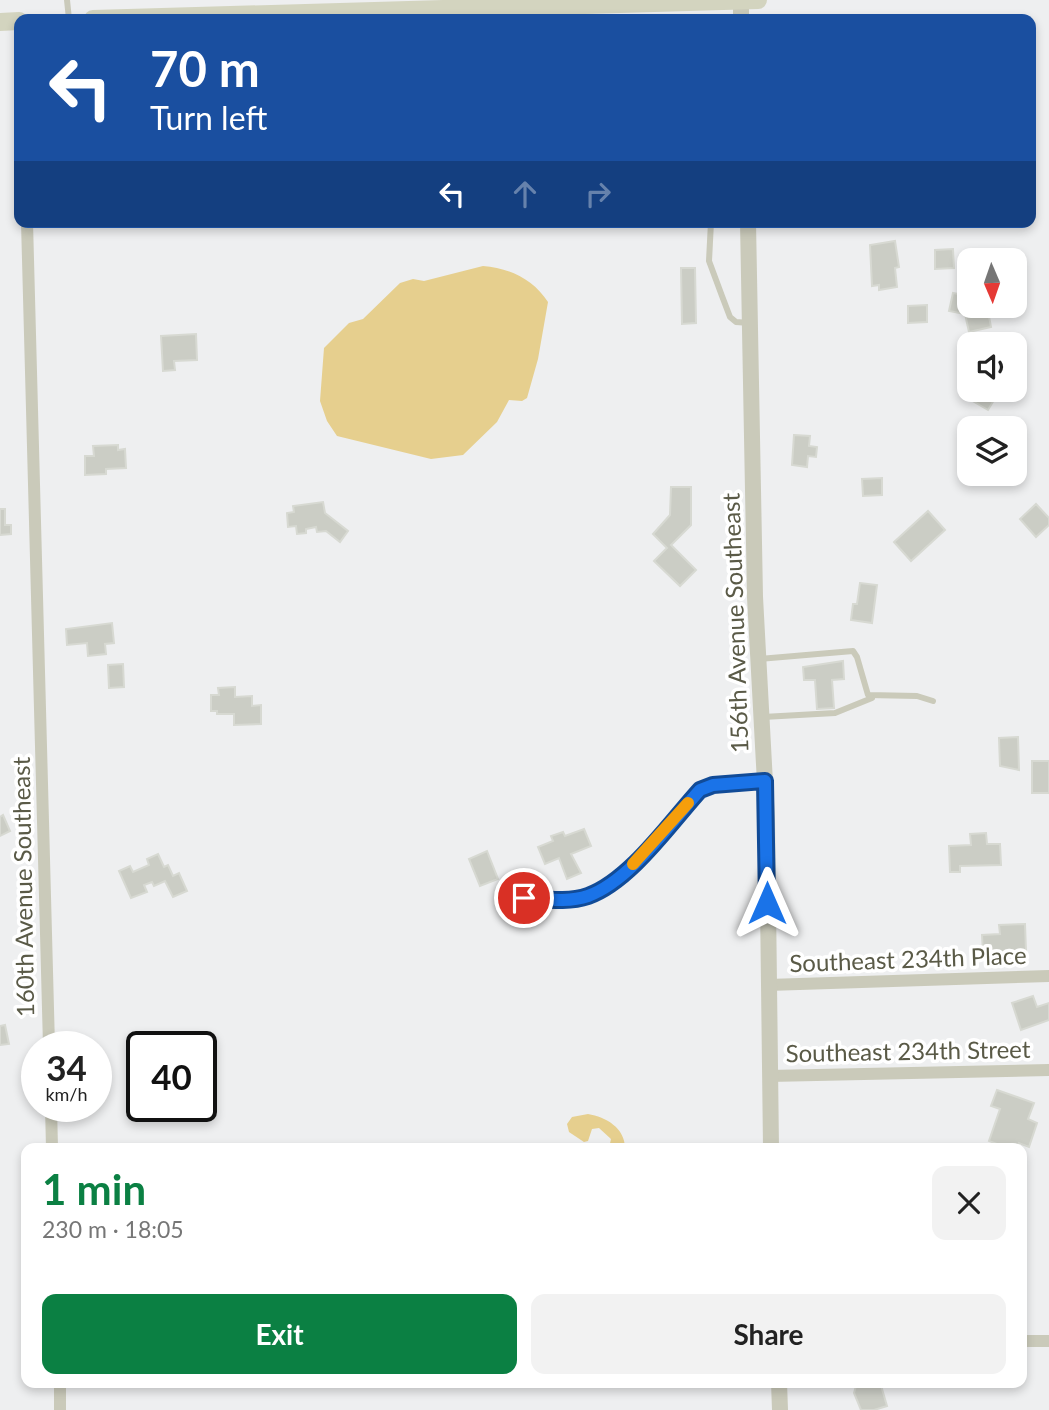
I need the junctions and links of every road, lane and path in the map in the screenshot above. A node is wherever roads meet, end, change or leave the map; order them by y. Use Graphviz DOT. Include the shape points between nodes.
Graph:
graph roads {
  1 [pos="741,0"];
  2 [pos="758,0"];
  3 [pos="264,14"];
  4 [pos="27,228"];
  5 [pos="711,228"];
  6 [pos="748,228"];
  7 [pos="750,323"];
  8 [pos="759,659"];
  9 [pos="873,697"];
  10 [pos="933,701"];
  11 [pos="762,718"];
  12 [pos="765,781"];
  13 [pos="524,898"];
  14 [pos="1049,976"];
  15 [pos="768,985"];
  16 [pos="49,1031"];
  17 [pos="1049,1070"];
  18 [pos="769,1076"];
  19 [pos="51,1122"];
  20 [pos="52,1143"];
  21 [pos="771,1143"];
  22 [pos="1049,1341"];
  23 [pos="1027,1342"];
  24 [pos="60,1388"];
  25 [pos="779,1388"];
  26 [pos="60,1410"];
  27 [pos="780,1410"];
  1 -- 2 [label="main road"];
  1 -- 3 [label="main road"];
  4 -- 16 [label="street, 160th Avenue Southeast"];
  5 -- 7 [label="lane" via="709,261 730,317"];
  6 -- 7 [label="street, 156th Avenue Southeast"];
  7 -- 8 [label="street, 156th Avenue Southeast"];
  8 -- 9 [label="lane" via="853,651 867,695"];
  8 -- 11 [label="street, 156th Avenue Southeast"];
  9 -- 10 [label="lane" via="917,696"];
  9 -- 11 [label="lane" via="835,713"];
  11 -- 12 [label="street, 156th Avenue Southeast"];
  12 -- 13 [label="lane" via="700,790 639,858 604,889 566,900"];
  12 -- 15 [label="street, 156th Avenue Southeast"];
  14 -- 15 [label="street, Southeast 234th Place"];
  15 -- 18 [label="street, 156th Avenue Southeast"];
  17 -- 18 [label="street, Southeast 234th Street"];
  18 -- 21 [label="street, 156th Avenue Southeast"];
  19 -- 20 [label="street"];
  22 -- 23 [label="street"];
  24 -- 26 [label="street"];
  25 -- 27 [label="street"];
}
